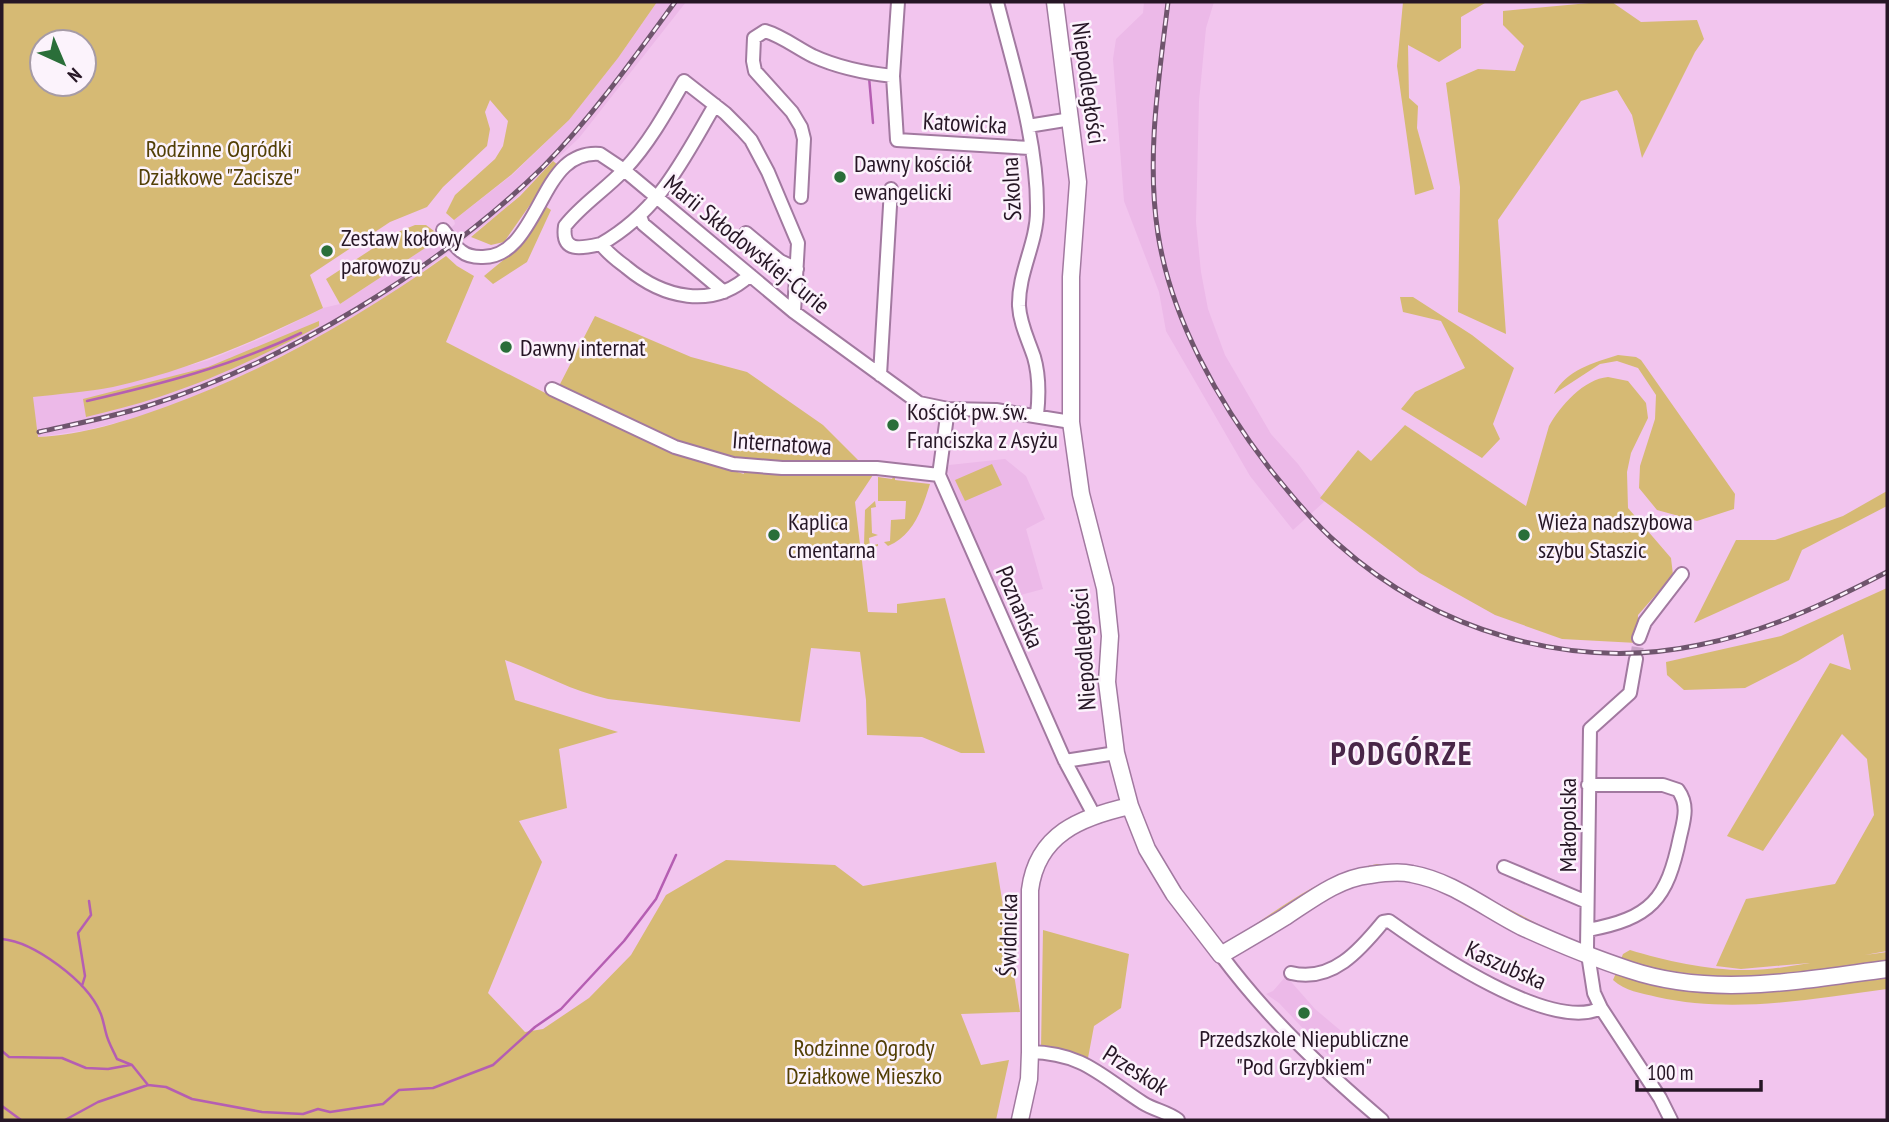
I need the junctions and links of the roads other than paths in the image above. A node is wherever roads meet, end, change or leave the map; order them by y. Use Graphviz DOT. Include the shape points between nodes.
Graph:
graph roads {
  1 [pos="898,2"];
  2 [pos="997,2"];
  3 [pos="1055,2"];
  4 [pos="892,76"];
  5 [pos="715,105"];
  6 [pos="1071,119"];
  7 [pos="1028,126"];
  8 [pos="1030,148"];
  9 [pos="624,170"];
  10 [pos="891,189"];
  11 [pos="801,197"];
  12 [pos="657,199"];
  13 [pos="640,216"];
  14 [pos="443,230"];
  15 [pos="746,233"];
  16 [pos="601,244"];
  17 [pos="797,269"];
  18 [pos="750,275"];
  19 [pos="724,292"];
  20 [pos="794,312"];
  21 [pos="880,375"];
  22 [pos="552,389"];
  23 [pos="948,410"];
  24 [pos="1037,415"];
  25 [pos="1071,422"];
  26 [pos="939,475"];
  27 [pos="1682,574"];
  28 [pos="1639,638"];
  29 [pos="1636,659"];
  30 [pos="1116,753"];
  31 [pos="1065,761"];
  32 [pos="1588,785"];
  33 [pos="1130,807"];
  34 [pos="1094,815"];
  35 [pos="1504,867"];
  36 [pos="1587,902"];
  37 [pos="1588,930"];
  38 [pos="1588,954"];
  39 [pos="1222,955"];
  40 [pos="1887,969"];
  41 [pos="1291,973"];
  42 [pos="1601,1008"];
  43 [pos="1030,1052"];
  44 [pos="1020,1120"];
  45 [pos="1178,1120"];
  46 [pos="1382,1120"];
  47 [pos="1671,1120"];
  1 -- 4 [label="street"];
  2 -- 7 [label="street, Szkolna"];
  3 -- 6 [label="main road, Niepodległości"];
  4 -- 8 [label="street, Katowicka" via="897,140"];
  4 -- 11 [label="street" via="848,69 773,33 761,32 754,38 755,71 801,127"];
  5 -- 9 [label="street" via="684,80"];
  5 -- 12 [label="street"];
  5 -- 17 [label="street" via="751,140 764,163 798,243"];
  6 -- 7 [label="street"];
  6 -- 25 [label="main road, Niepodległości" via="1078,182 1071,277"];
  7 -- 8 [label="street, Szkolna"];
  8 -- 24 [label="street, Szkolna" via="1037,212 1019,309 1035,360"];
  9 -- 12 [label="street, Marii Skłodowskiej-Curie"];
  9 -- 14 [label="street, Marii Skłodowskiej-Curie" via="600,154 571,161 513,246 496,256 463,253"];
  9 -- 16 [label="street" via="576,212 563,230 570,246"];
  10 -- 21 [label="street"];
  12 -- 13 [label="street"];
  12 -- 18 [label="street, Marii Skłodowskiej-Curie"];
  13 -- 16 [label="street"];
  13 -- 19 [label="street" via="643,224"];
  15 -- 17 [label="street"];
  16 -- 19 [label="street" via="634,274 669,292 689,298"];
  17 -- 20 [label="street"];
  18 -- 19 [label="street"];
  18 -- 20 [label="street, Marii Skłodowskiej-Curie"];
  20 -- 21 [label="street, Marii Skłodowskiej-Curie"];
  21 -- 23 [label="street, Marii Skłodowskiej-Curie" via="919,402"];
  22 -- 26 [label="street, Internatowa" via="675,447 733,464 877,468"];
  23 -- 24 [label="street, Marii Skłodowskiej-Curie"];
  23 -- 26 [label="street"];
  24 -- 25 [label="street, Marii Skłodowskiej-Curie"];
  25 -- 30 [label="main road, Niepodległości" via="1081,494 1105,588 1110,636 1107,682"];
  26 -- 31 [label="street, Poznańska"];
  27 -- 28 [label="street" via="1645,622"];
  29 -- 32 [label="street, Małopolska" via="1630,693 1590,729"];
  30 -- 31 [label="street"];
  30 -- 33 [label="main road, Niepodległości"];
  31 -- 34 [label="street, Poznańska"];
  32 -- 36 [label="street, Małopolska"];
  32 -- 37 [label="street" via="1663,785 1678,790 1686,804 1675,859 1662,891 1628,920"];
  33 -- 34 [label="main road, Świdnicka"];
  33 -- 39 [label="main road, Niepodległości" via="1161,873"];
  34 -- 43 [label="main road, Świdnicka" via="1048,846 1031,878"];
  35 -- 36 [label="street"];
  36 -- 37 [label="street, Małopolska"];
  37 -- 38 [label="street, Małopolska"];
  38 -- 39 [label="main road" via="1519,925 1446,886 1412,874 1391,873 1366,875 1335,886"];
  38 -- 40 [label="main road" via="1630,971 1707,984 1778,984"];
  38 -- 42 [label="street, Małopolska"];
  39 -- 46 [label="street, Niepodległości" via="1302,1047"];
  41 -- 42 [label="street, Kaszubska" via="1301,975 1338,965 1354,956 1383,922 1389,921 1499,989 1577,1014"];
  42 -- 47 [label="street"];
  43 -- 44 [label="main road, Świdnicka"];
  43 -- 45 [label="street, Przeskok" via="1088,1064 1145,1105"];
}
